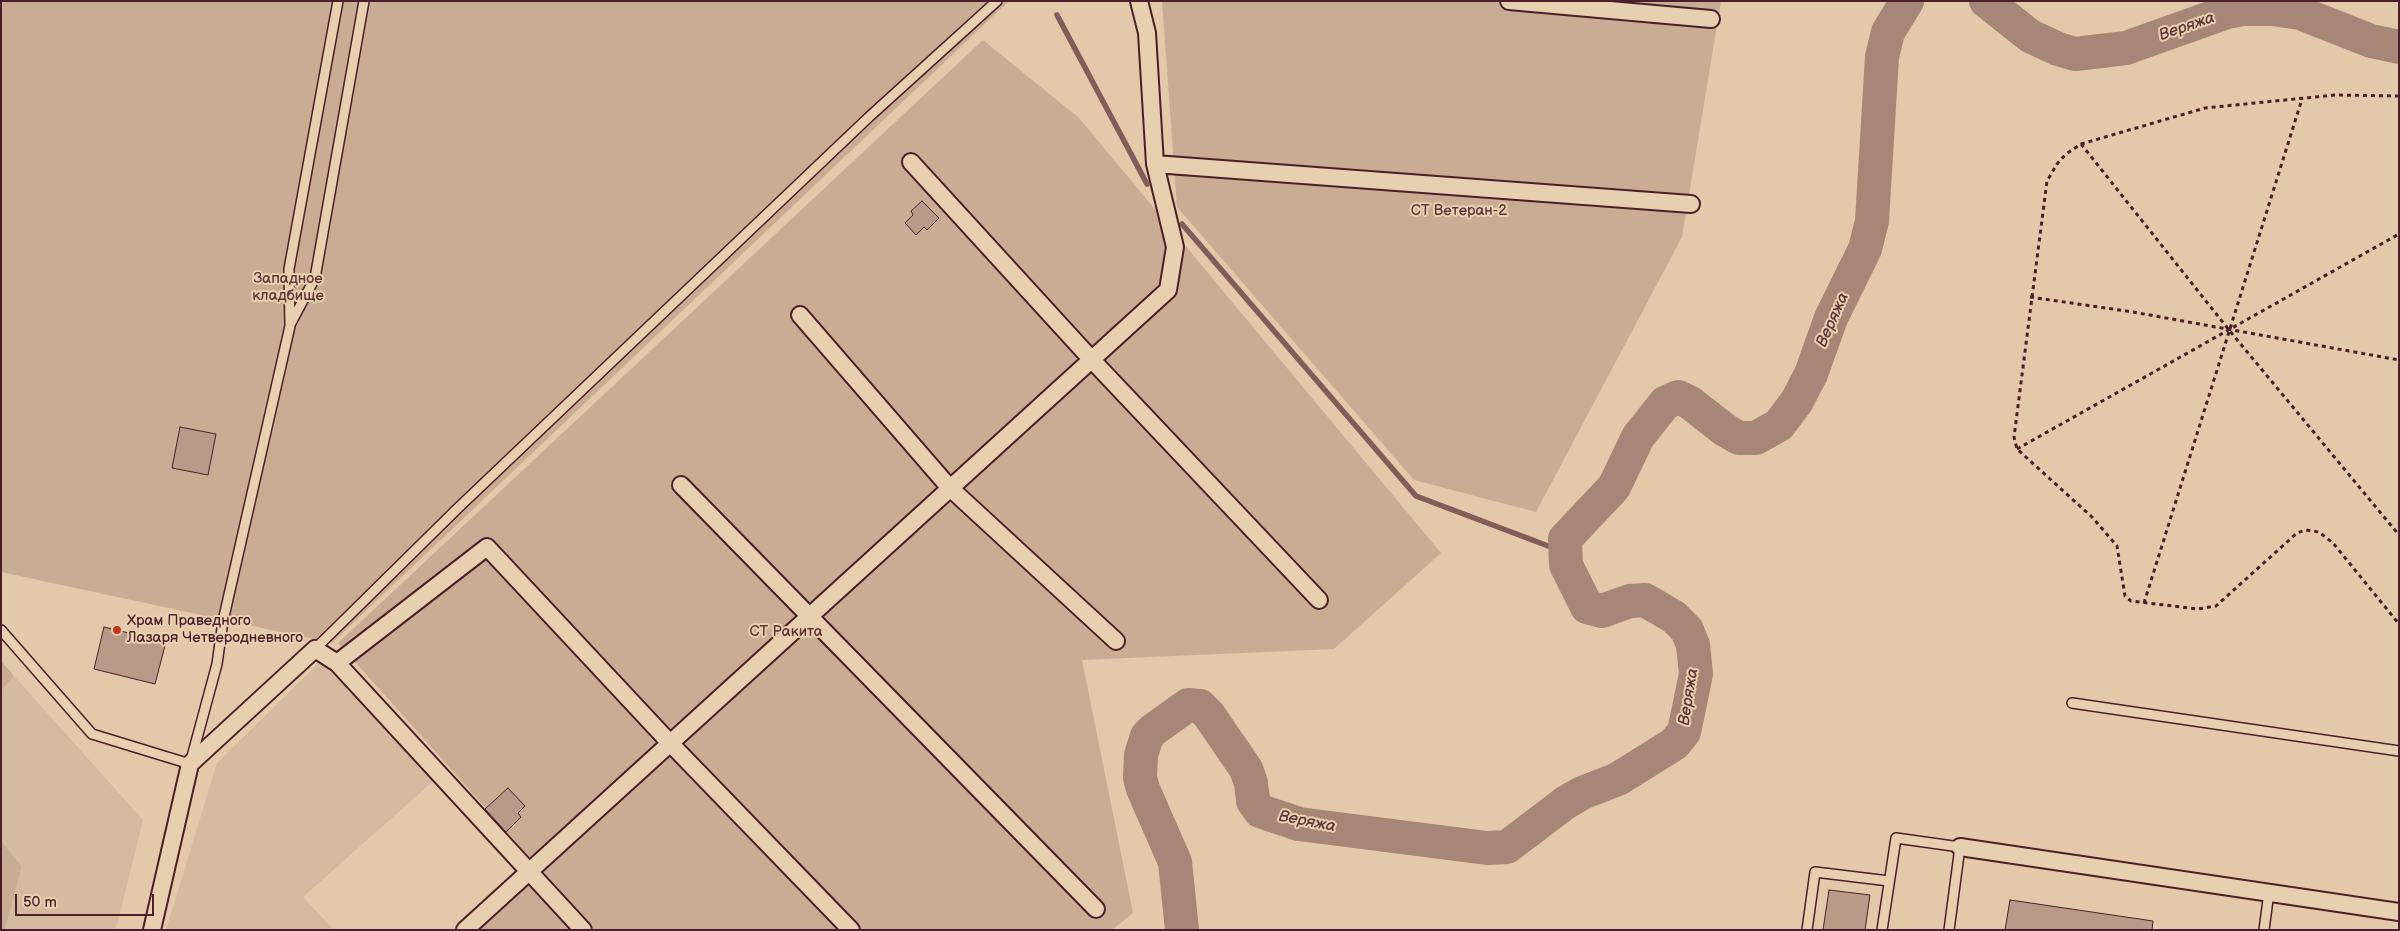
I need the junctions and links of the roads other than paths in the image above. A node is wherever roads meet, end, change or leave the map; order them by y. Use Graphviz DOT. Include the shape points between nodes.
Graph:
graph roads {
  1 [pos="338,1"];
  2 [pos="364,1"];
  3 [pos="997,1"];
  4 [pos="1140,1"];
  5 [pos="1509,1"];
  6 [pos="1711,19"];
  7 [pos="911,162"];
  8 [pos="1155,164"];
  9 [pos="1691,204"];
  10 [pos="800,315"];
  11 [pos="290,326"];
  12 [pos="1092,360"];
  13 [pos="681,485"];
  14 [pos="949,487"];
  15 [pos="1319,600"];
  16 [pos="810,616"];
  17 [pos="1,630"];
  18 [pos="1116,641"];
  19 [pos="315,649"];
  20 [pos="337,663"];
  21 [pos="2072,702"];
  22 [pos="670,743"];
  23 [pos="2399,751"];
  24 [pos="190,764"];
  25 [pos="1960,847"];
  26 [pos="528,872"];
  27 [pos="1889,881"];
  28 [pos="2269,892"];
  29 [pos="1096,908"];
  30 [pos="2399,912"];
  31 [pos="152,930"];
  32 [pos="465,930"];
  33 [pos="582,930"];
  34 [pos="851,930"];
  35 [pos="1807,930"];
  36 [pos="1882,930"];
  37 [pos="1949,930"];
  38 [pos="2264,930"];
  1 -- 11 [label="lane" via="289,269"];
  2 -- 11 [label="lane" via="315,278"];
  3 -- 19 [label="lane" via="869,116 465,501"];
  4 -- 8 [label="street" via="1147,33"];
  5 -- 6 [label="street"];
  7 -- 12 [label="street"];
  8 -- 9 [label="street"];
  8 -- 12 [label="street" via="1175,247 1168,290"];
  10 -- 14 [label="street"];
  11 -- 24 [label="lane" via="223,621 217,664"];
  12 -- 14 [label="street"];
  12 -- 15 [label="street"];
  13 -- 16 [label="street"];
  14 -- 16 [label="street"];
  14 -- 18 [label="street"];
  16 -- 22 [label="street"];
  16 -- 29 [label="street"];
  17 -- 24 [label="lane" via="92,734"];
  19 -- 20 [label="street"];
  19 -- 24 [label="street"];
  20 -- 22 [label="street" via="487,546"];
  20 -- 26 [label="street"];
  21 -- 23 [label="lane"];
  22 -- 26 [label="street"];
  22 -- 34 [label="street"];
  24 -- 31 [label="street"];
  25 -- 27 [label="lane" via="1896,838"];
  25 -- 28 [label="street"];
  25 -- 37 [label="lane"];
  26 -- 32 [label="street"];
  26 -- 33 [label="street"];
  27 -- 35 [label="lane" via="1815,872"];
  27 -- 36 [label="lane"];
  28 -- 30 [label="street"];
  28 -- 38 [label="lane"];
}
